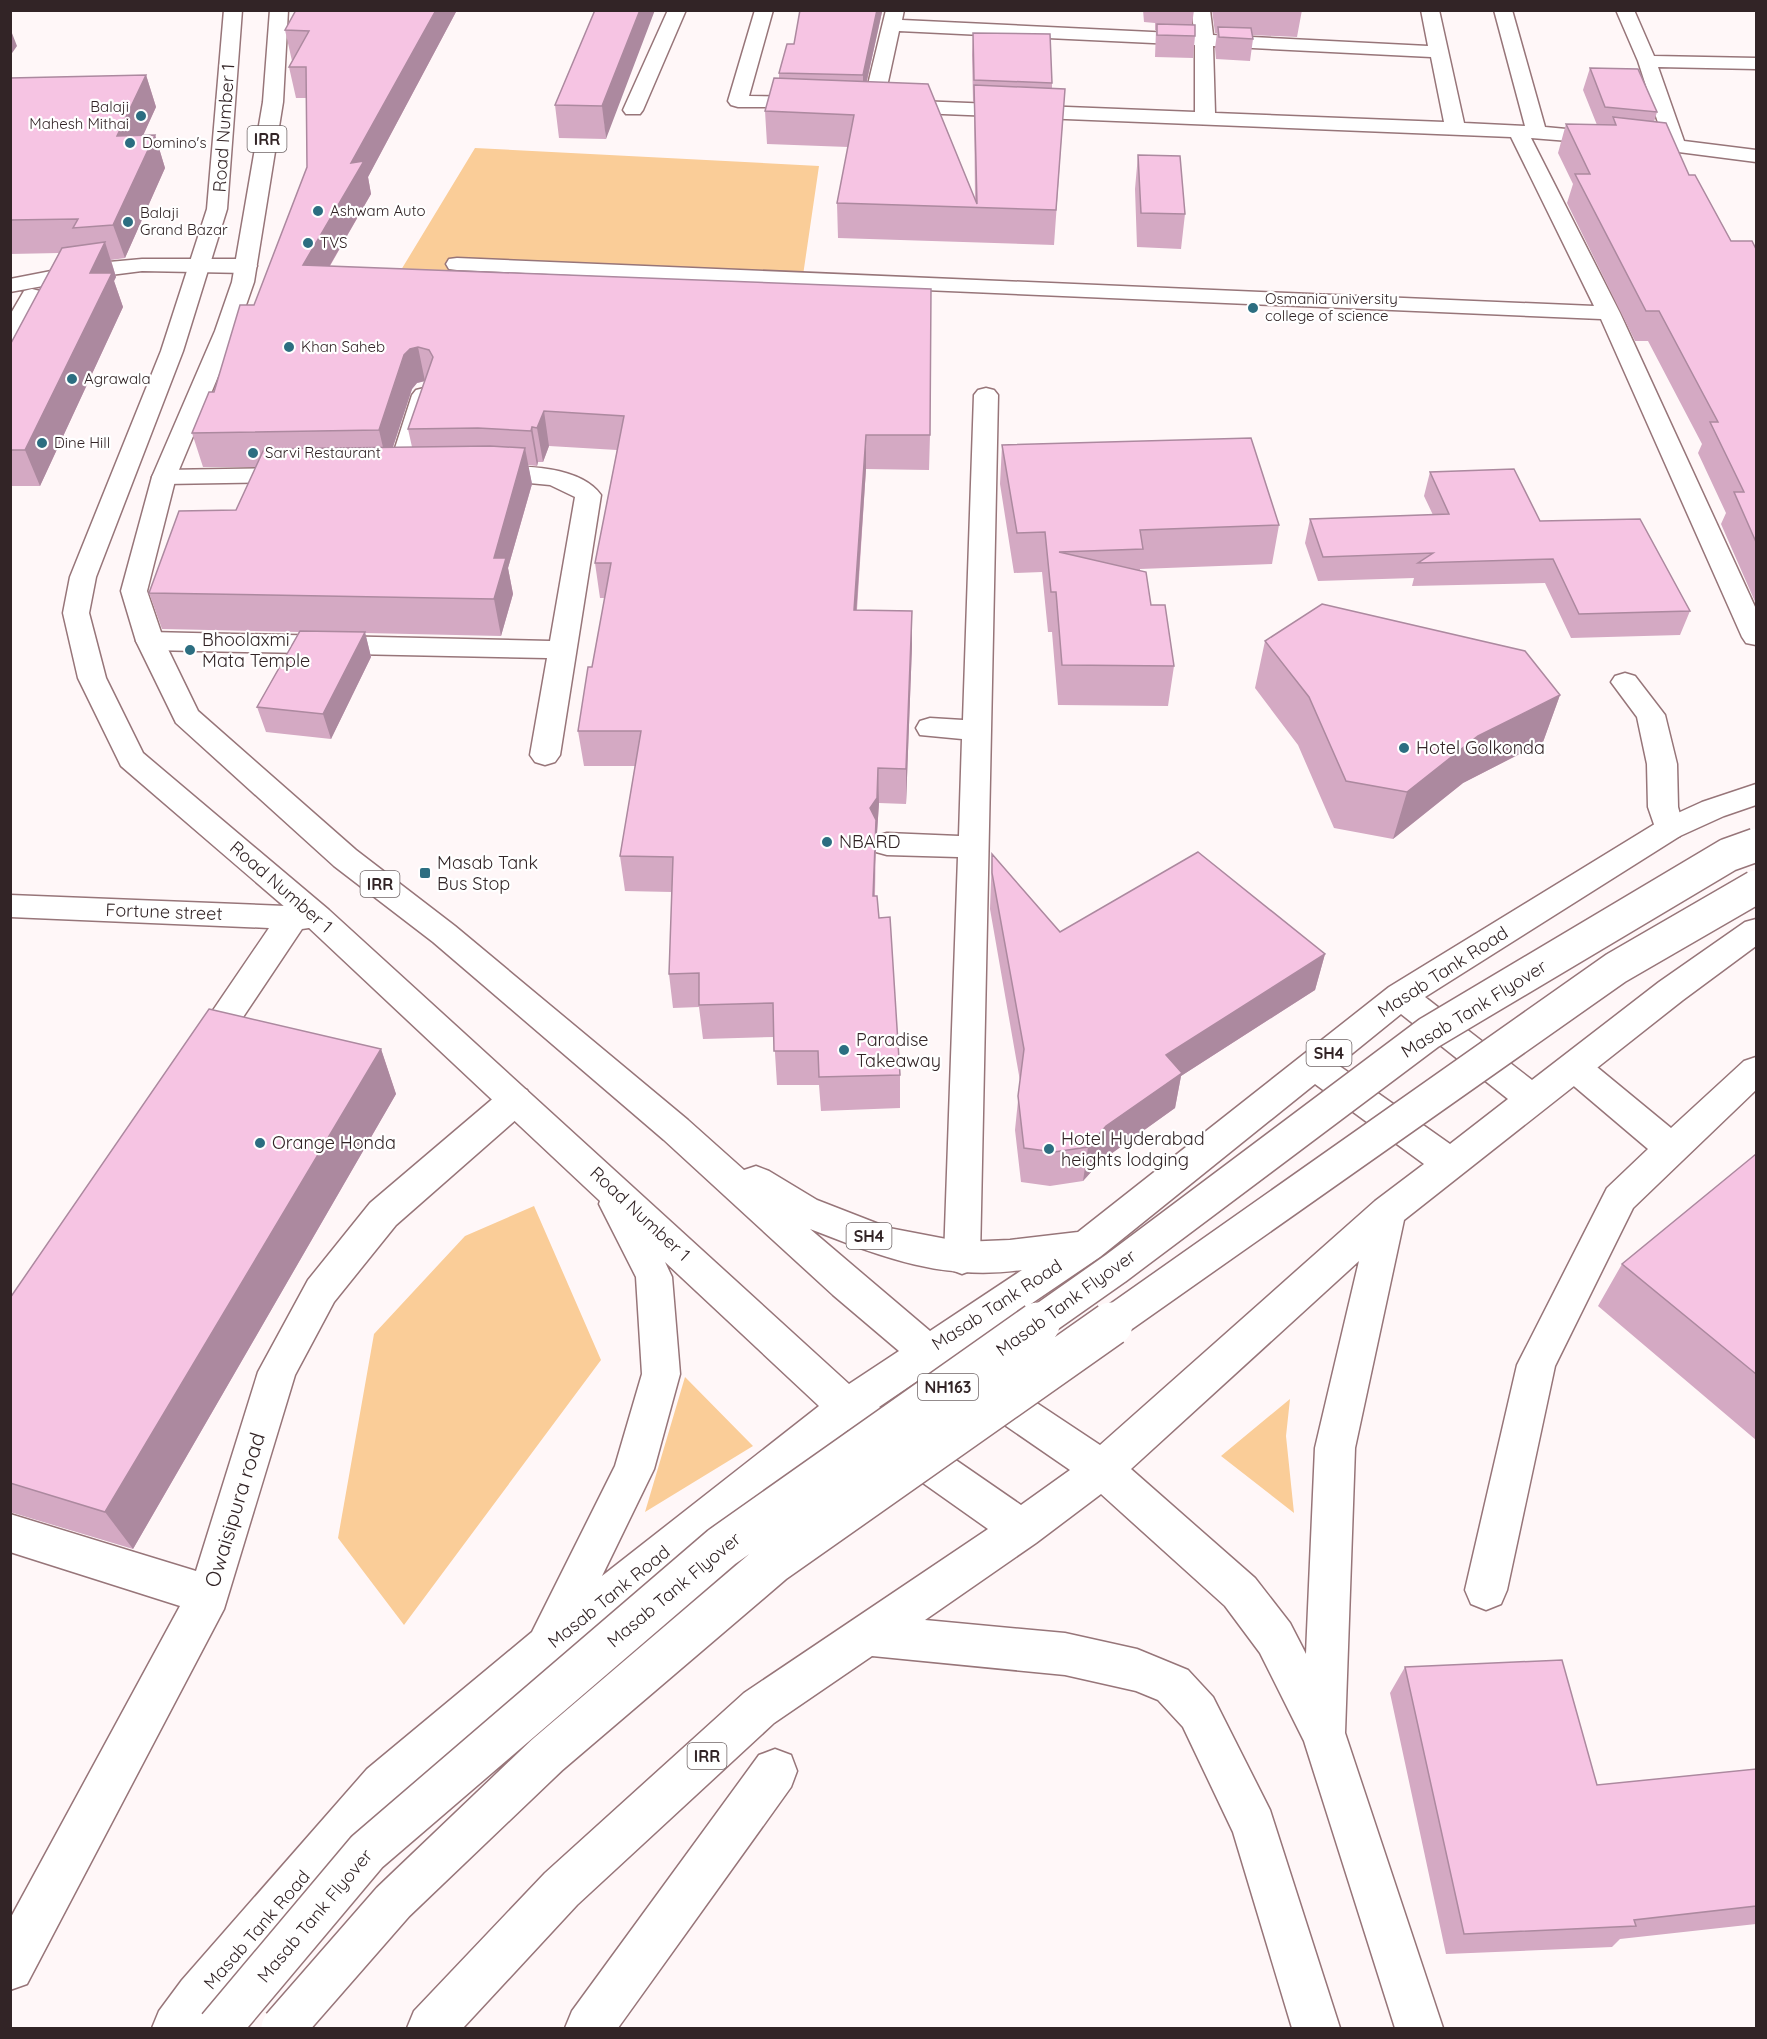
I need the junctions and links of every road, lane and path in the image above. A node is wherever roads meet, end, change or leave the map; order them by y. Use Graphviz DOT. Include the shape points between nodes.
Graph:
graph roads {
  1 [pos="233,10"];
  2 [pos="279,10"];
  3 [pos="677,10"];
  4 [pos="764,10"];
  5 [pos="1201,10"];
  6 [pos="1430,10"];
  7 [pos="1503,10"];
  8 [pos="1625,10"];
  9 [pos="893,18"];
  10 [pos="1204,40"];
  11 [pos="1439,52"];
  12 [pos="1647,61"];
  13 [pos="1756,63"];
  14 [pos="828,103"];
  15 [pos="851,104"];
  16 [pos="873,105"];
  17 [pos="633,110"];
  18 [pos="1205,118"];
  19 [pos="1455,128"];
  20 [pos="1527,132"];
  21 [pos="1676,146"];
  22 [pos="1756,156"];
  23 [pos="457,264"];
  24 [pos="244,274"];
  25 [pos="196,275"];
  26 [pos="10,286"];
  27 [pos="21,298"];
  28 [pos="1609,313"];
  29 [pos="10,336"];
  30 [pos="426,390"];
  31 [pos="986,395"];
  32 [pos="399,473"];
  33 [pos="464,473"];
  34 [pos="317,475"];
  35 [pos="164,477"];
  36 [pos="1756,637"];
  37 [pos="150,641"];
  38 [pos="564,650"];
  39 [pos="1625,682"];
  40 [pos="930,728"];
  41 [pos="977,730"];
  42 [pos="545,755"];
  43 [pos="1756,795"];
  44 [pos="1669,829"];
  45 [pos="887,844"];
  46 [pos="1756,844"];
  47 [pos="973,847"];
  48 [pos="1756,887"];
  49 [pos="10,906"];
  50 [pos="305,918"];
  51 [pos="1756,930"];
  52 [pos="1401,996"];
  53 [pos="1314,1065"];
  54 [pos="1574,1067"];
  55 [pos="1756,1070"];
  56 [pos="183,1078"];
  57 [pos="515,1100"];
  58 [pos="1532,1100"];
  59 [pos="676,1130"];
  60 [pos="1672,1149"];
  61 [pos="1451,1164"];
  62 [pos="607,1183"];
  63 [pos="1388,1212"];
  64 [pos="1087,1246"];
  65 [pos="962,1258"];
  66 [pos="927,1351"];
  67 [pos="847,1407"];
  68 [pos="1102,1469"];
  69 [pos="1022,1529"];
  70 [pos="10,1533"];
  71 [pos="1486,1590"];
  72 [pos="209,1595"];
  73 [pos="868,1635"];
  74 [pos="545,1648"];
  75 [pos="1324,1734"];
  76 [pos="775,1771"];
  77 [pos="10,1966"];
  78 [pos="176,2028"];
  79 [pos="219,2028"];
  80 [pos="283,2028"];
  81 [pos="431,2028"];
  82 [pos="589,2028"];
  83 [pos="1316,2028"];
  84 [pos="1419,2028"];
  1 -- 25 [label="main road, Road Number 1 / IRR" via="218,208"];
  2 -- 24 [label="main road, IRR" via="273,102"];
  3 -- 17 [label="main road"];
  4 -- 14 [label="main road" via="738,100"];
  5 -- 10 [label="main road"];
  6 -- 11 [label="main road"];
  7 -- 20 [label="main road"];
  8 -- 12 [label="main road"];
  9 -- 10 [label="main road"];
  9 -- 16 [label="main road"];
  10 -- 11 [label="main road"];
  10 -- 18 [label="main road"];
  11 -- 19 [label="main road"];
  12 -- 13 [label="main road"];
  12 -- 21 [label="main road"];
  15 -- 16 [label="main road"];
  16 -- 18 [label="main road"];
  18 -- 19 [label="main road"];
  19 -- 20 [label="main road"];
  20 -- 21 [label="main road"];
  20 -- 28 [label="main road"];
  21 -- 22 [label="main road"];
  23 -- 28 [label="main road"];
  24 -- 25 [label="main road"];
  24 -- 35 [label="main road, IRR" via="226,331"];
  25 -- 26 [label="main road" via="142,265"];
  25 -- 27 [label="main road"];
  25 -- 50 [label="main road, Road Number 1 / IRR" via="172,351 83,577 76,613 92,678 130,759"];
  27 -- 29 [label="main road"];
  28 -- 36 [label="main road"];
  30 -- 32 [label="main road"];
  31 -- 41 [label="main road"];
  33 -- 38 [label="main road" via="531,474 581,488 588,495"];
  34 -- 35 [label="main road"];
  35 -- 37 [label="main road, IRR" via="134,591"];
  37 -- 38 [label="main road"];
  37 -- 59 [label="main road, IRR" via="186,716 345,858 444,934"];
  38 -- 42 [label="main road"];
  39 -- 44 [label="main road" via="1651,715 1662,764 1663,807"];
  40 -- 41 [label="main road"];
  41 -- 47 [label="main road"];
  43 -- 44 [label="main road, Masab Tank Road / SH4"];
  44 -- 52 [label="main road, Masab Tank Road / SH4"];
  45 -- 47 [label="main road"];
  46 -- 79 [label="main road, Masab Tank Flyover / NH163, bridge" via="1728,855 1429,1033 1116,1268 722,1547 367,1852"];
  47 -- 65 [label="main road"];
  48 -- 80 [label="main road, NH163, bridge" via="1616,968 773,1562 547,1755 393,1902"];
  49 -- 50 [label="main road, Fortune street"];
  50 -- 56 [label="main road"];
  50 -- 57 [label="main road, Road Number 1 / IRR"];
  51 -- 54 [label="main road"];
  52 -- 53 [label="main road, Masab Tank Road / SH4"];
  52 -- 58 [label="main road"];
  53 -- 61 [label="main road"];
  53 -- 64 [label="main road, Masab Tank Road / SH4"];
  54 -- 58 [label="main road"];
  54 -- 60 [label="main road"];
  55 -- 60 [label="main road"];
  57 -- 62 [label="main road, Road Number 1 / IRR"];
  57 -- 72 [label="main road, Owaisipura road" via="383,1214 321,1291 278,1372"];
  58 -- 61 [label="main road"];
  59 -- 65 [label="main road, SH4" via="804,1212 887,1243"];
  59 -- 66 [label="main road, IRR" via="846,1284"];
  60 -- 71 [label="main road" via="1620,1198 1536,1365"];
  61 -- 63 [label="main road"];
  62 -- 67 [label="main road, Road Number 1 / IRR"];
  62 -- 74 [label="main road, IRR" via="654,1277 661,1374 634,1470"];
  63 -- 68 [label="main road"];
  63 -- 75 [label="main road" via="1335,1448"];
  64 -- 65 [label="main road, SH4"];
  64 -- 66 [label="main road, Masab Tank Road / SH4"];
  66 -- 67 [label="main road, Masab Tank Road / SH4"];
  66 -- 68 [label="main road, IRR"];
  67 -- 69 [label="main road, Road Number 1 / IRR"];
  67 -- 74 [label="main road, Masab Tank Road / SH4"];
  68 -- 69 [label="main road, IRR"];
  68 -- 75 [label="main road" via="1240,1592 1275,1638"];
  69 -- 73 [label="main road, IRR"];
  70 -- 72 [label="main road"];
  72 -- 77 [label="main road, Owaisipura road"];
  73 -- 81 [label="main road, IRR" via="751,1716 561,1889"];
  73 -- 83 [label="main road" via="1065,1653 1137,1670 1173,1685 1198,1712 1254,1827"];
  74 -- 78 [label="main road, Masab Tank Road / IRR" via="382,1785"];
  75 -- 84 [label="main road"];
  76 -- 82 [label="main road"];
}
